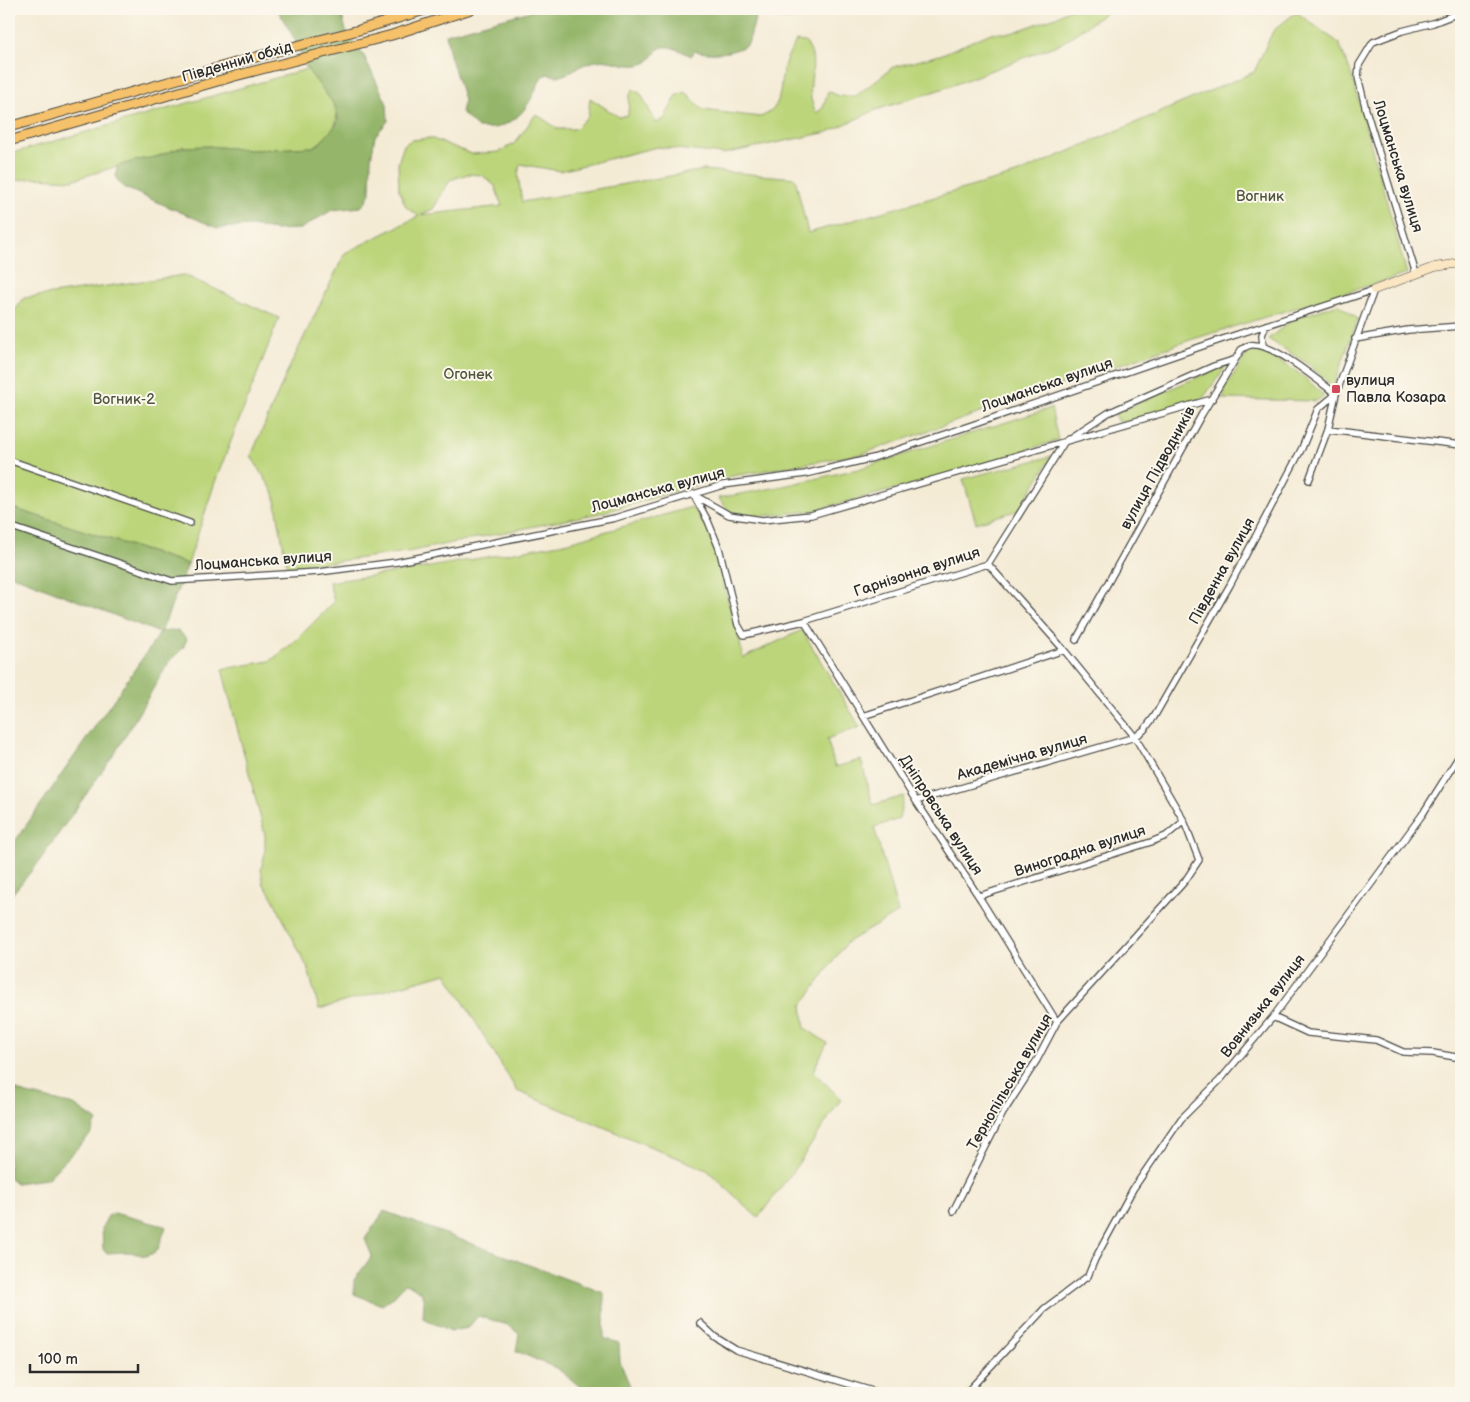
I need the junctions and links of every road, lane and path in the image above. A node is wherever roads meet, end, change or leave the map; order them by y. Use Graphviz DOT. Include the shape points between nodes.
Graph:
graph roads {
  1 [pos="428,9"];
  2 [pos="471,9"];
  3 [pos="1461,12"];
  4 [pos="9,126"];
  5 [pos="9,141"];
  6 [pos="1461,263"];
  7 [pos="1416,274"];
  8 [pos="1374,290"];
  9 [pos="1266,324"];
  10 [pos="1461,326"];
  11 [pos="1355,339"];
  12 [pos="1263,346"];
  13 [pos="1233,360"];
  14 [pos="1336,394"];
  15 [pos="1212,399"];
  16 [pos="1328,429"];
  17 [pos="1065,441"];
  18 [pos="1461,445"];
  19 [pos="9,460"];
  20 [pos="1309,480"];
  21 [pos="693,494"];
  22 [pos="190,523"];
  23 [pos="9,526"];
  24 [pos="988,564"];
  25 [pos="804,621"];
  26 [pos="1076,640"];
  27 [pos="1064,650"];
  28 [pos="863,716"];
  29 [pos="1135,737"];
  30 [pos="1461,753"];
  31 [pos="916,801"];
  32 [pos="1184,821"];
  33 [pos="979,896"];
  34 [pos="1273,1017"];
  35 [pos="1057,1022"];
  36 [pos="1461,1058"];
  37 [pos="953,1210"];
  38 [pos="700,1323"];
  39 [pos="879,1393"];
  40 [pos="966,1393"];
  1 -- 4 [label="main road, Південний обхід"];
  2 -- 5 [label="main road, Південний обхід" via="392,35"];
  3 -- 7 [label="street, Лоцманська вулиця" via="1373,42 1359,65 1358,77 1366,110"];
  6 -- 7 [label="street, Лоцманська вулиця" via="1434,267"];
  7 -- 8 [label="street, Лоцманська вулиця"];
  8 -- 9 [label="street, Лоцманська вулиця"];
  8 -- 11 [label="street"];
  9 -- 12 [label="street"];
  9 -- 21 [label="street, Лоцманська вулиця" via="873,458 805,474 723,485"];
  10 -- 11 [label="street"];
  11 -- 14 [label="street"];
  12 -- 13 [label="street, вулиця Підводників" via="1248,346"];
  12 -- 14 [label="street" via="1295,363"];
  13 -- 15 [label="street, вулиця Підводників"];
  13 -- 17 [label="street" via="1108,413"];
  14 -- 16 [label="street"];
  14 -- 29 [label="street, Південна вулиця" via="1318,409 1302,448 1230,585 1154,717"];
  15 -- 17 [label="street"];
  15 -- 26 [label="street, вулиця Підводників"];
  16 -- 18 [label="street"];
  16 -- 20 [label="street"];
  17 -- 21 [label="street" via="811,515 762,520 729,515"];
  17 -- 24 [label="street, Гарнізонна вулиця"];
  19 -- 22 [label="street"];
  21 -- 23 [label="street, Лоцманська вулиця" via="616,518 397,562 319,572 172,581"];
  21 -- 25 [label="street, Гарнізонна вулиця" via="719,548 738,625 744,635"];
  24 -- 25 [label="street, Гарнізонна вулиця"];
  24 -- 27 [label="street"];
  25 -- 28 [label="street, Дніпровська вулиця"];
  27 -- 28 [label="street"];
  27 -- 29 [label="street"];
  28 -- 31 [label="street, Дніпровська вулиця"];
  29 -- 31 [label="street, Академічна вулиця"];
  29 -- 32 [label="street"];
  30 -- 34 [label="street, Вовнизька вулиця" via="1422,815"];
  31 -- 33 [label="street, Дніпровська вулиця"];
  32 -- 33 [label="street, Виноградна вулиця" via="1166,836 1151,842"];
  32 -- 35 [label="street, Тернопільська вулиця" via="1199,860 1186,882"];
  33 -- 35 [label="street, Дніпровська вулиця"];
  34 -- 36 [label="street" via="1308,1033 1376,1040 1403,1052"];
  34 -- 40 [label="street, Вовнизька вулиця" via="1181,1119 1133,1189 1088,1276 1044,1308"];
  35 -- 37 [label="street, Тернопільська вулиця" via="1003,1113"];
  38 -- 39 [label="street" via="736,1350"];
}
